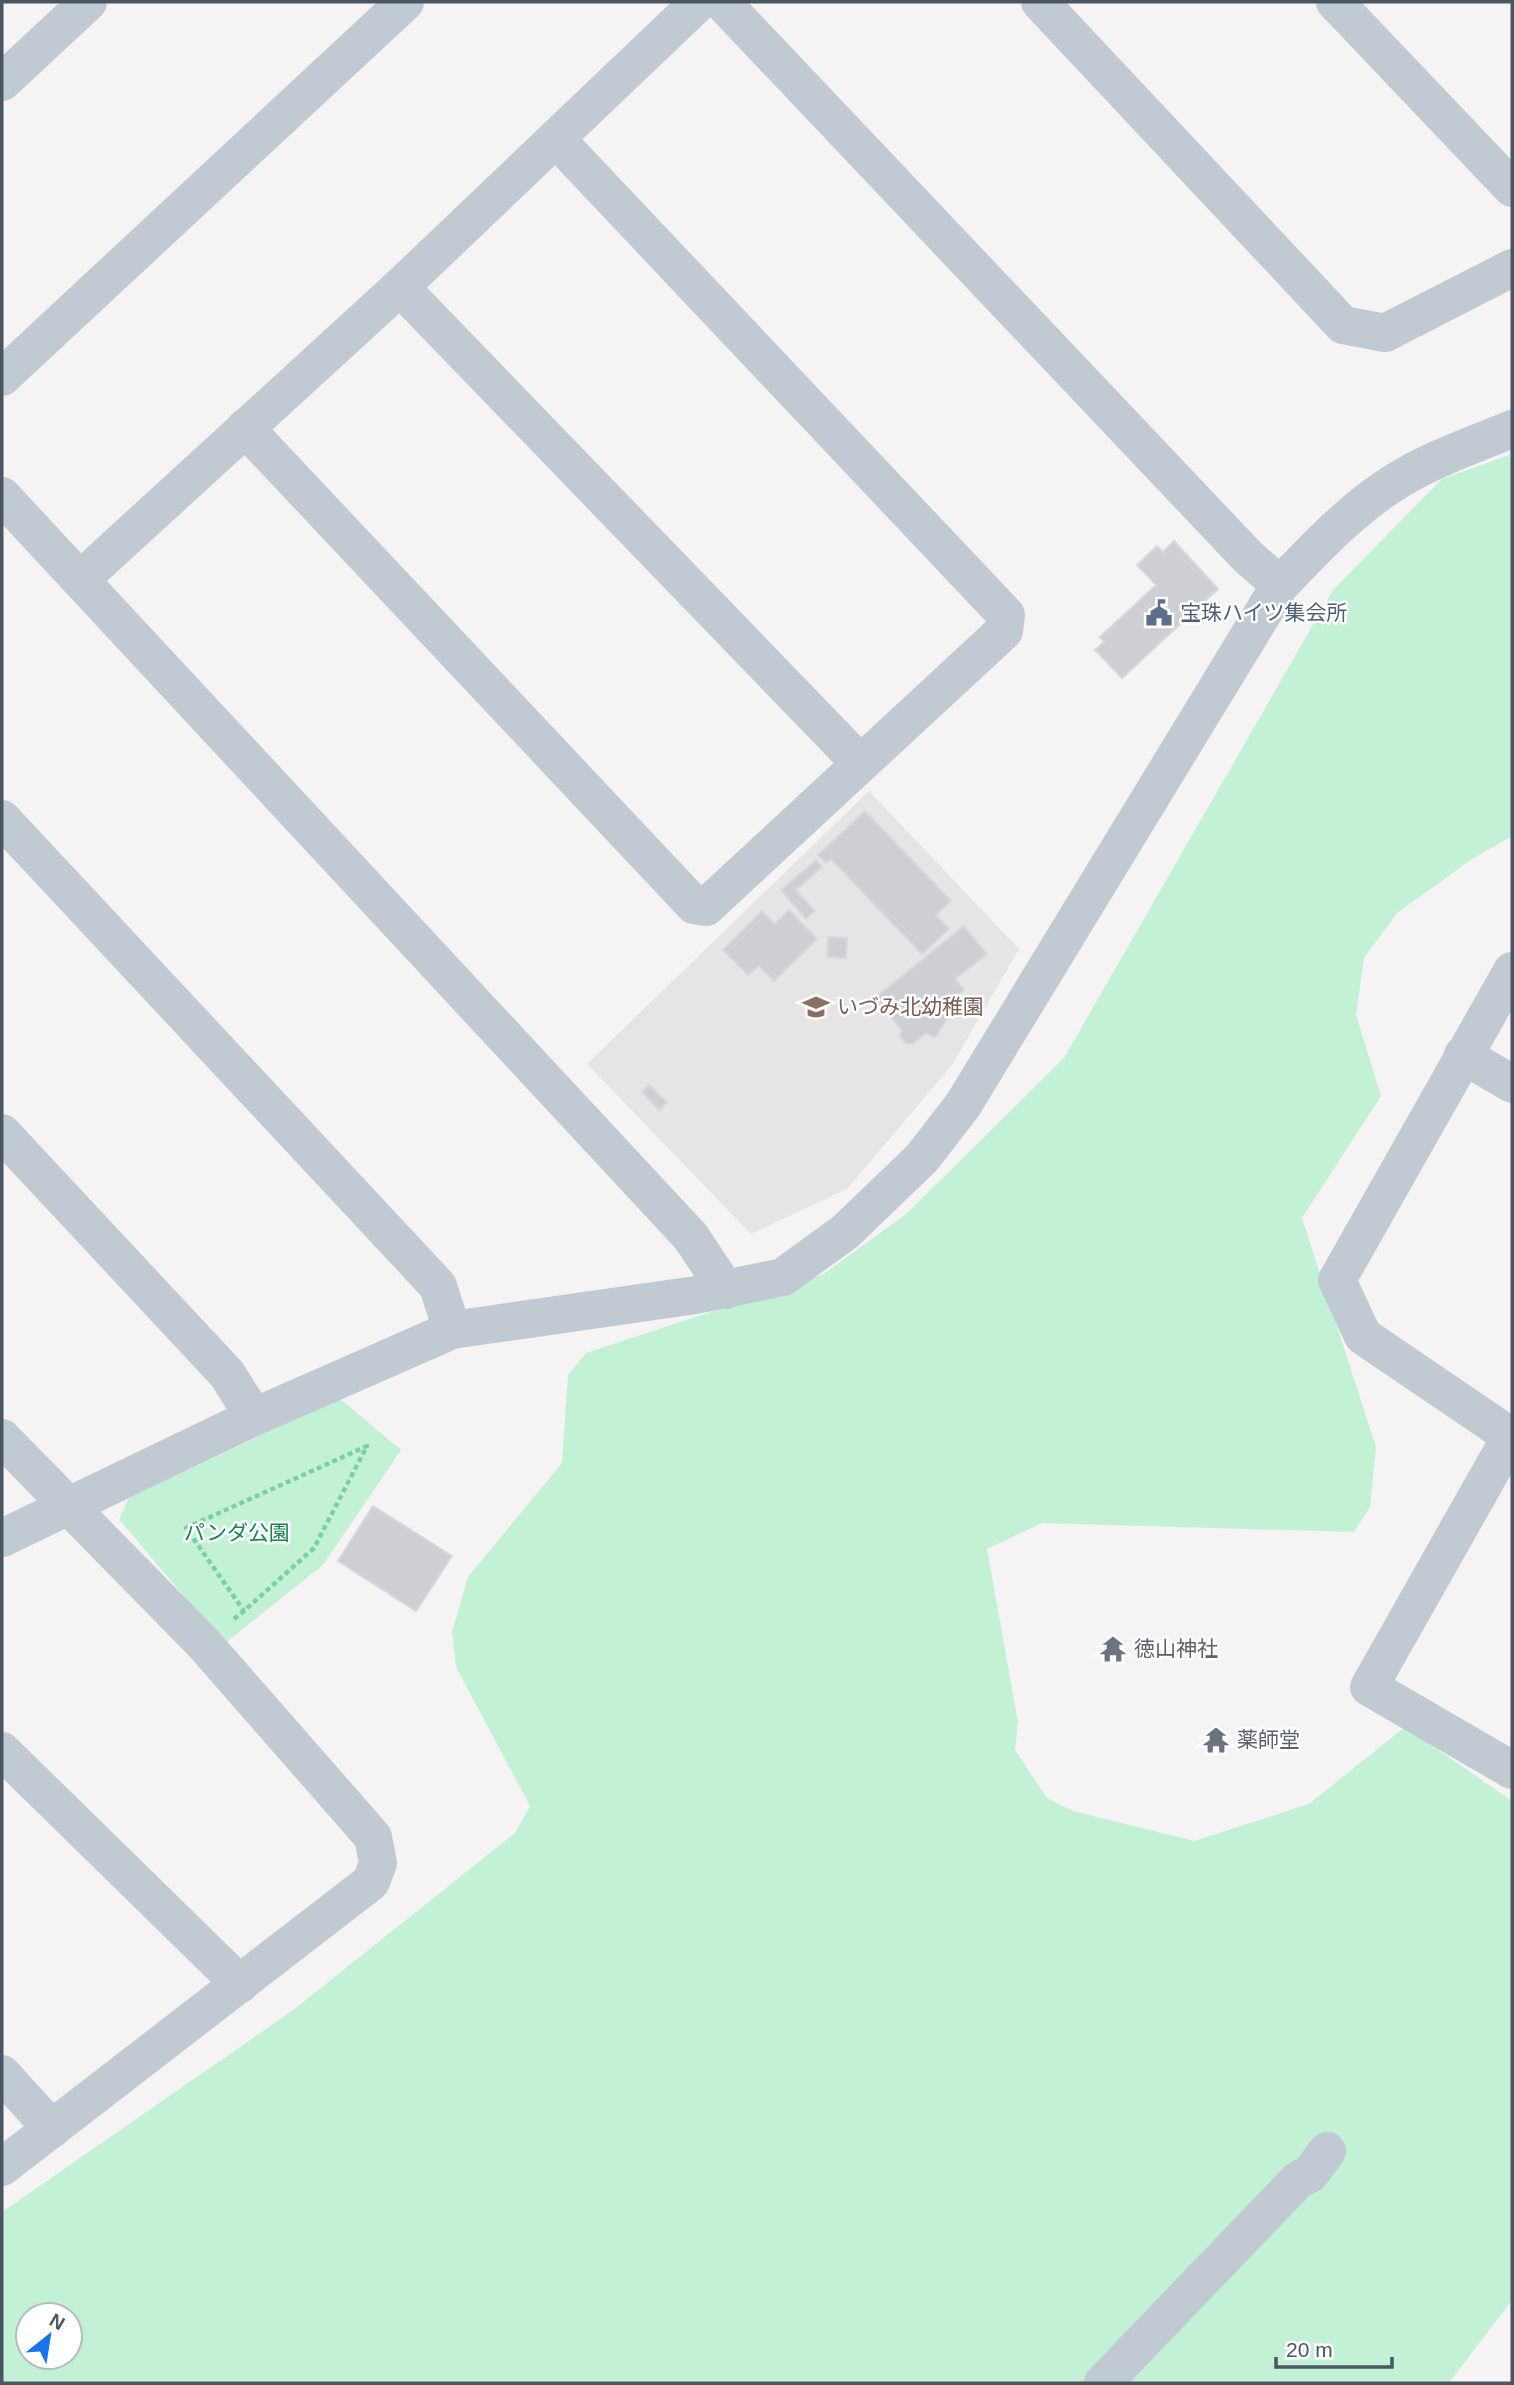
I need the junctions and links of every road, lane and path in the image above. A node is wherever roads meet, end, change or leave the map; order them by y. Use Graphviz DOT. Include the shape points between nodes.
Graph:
graph roads {
  1 [pos="88,2"];
  2 [pos="405,2"];
  3 [pos="699,2"];
  4 [pos="722,2"];
  5 [pos="1040,2"];
  6 [pos="1335,2"];
  7 [pos="2,82"];
  8 [pos="557,140"];
  9 [pos="1512,188"];
  10 [pos="1512,268"];
  11 [pos="400,287"];
  12 [pos="2,377"];
  13 [pos="245,428"];
  14 [pos="1512,429"];
  15 [pos="2,496"];
  16 [pos="81,579"];
  17 [pos="1280,585"];
  18 [pos="860,763"];
  19 [pos="2,819"];
  20 [pos="1512,971"];
  21 [pos="1463,1055"];
  22 [pos="1512,1084"];
  23 [pos="2,1133"];
  24 [pos="726,1290"];
  25 [pos="452,1330"];
  26 [pos="254,1417"];
  27 [pos="1511,1436"];
  28 [pos="2,1438"];
  29 [pos="67,1506"];
  30 [pos="2,1538"];
  31 [pos="244,1611"];
  32 [pos="204,1644"];
  33 [pos="2,1751"];
  34 [pos="1512,1770"];
  35 [pos="240,1984"];
  36 [pos="2,2074"];
  37 [pos="52,2129"];
  38 [pos="1328,2151"];
  39 [pos="2,2167"];
  40 [pos="1103,2383"];
  1 -- 7 [label="street"];
  2 -- 12 [label="street"];
  3 -- 8 [label="street"];
  4 -- 17 [label="street" via="1248,557"];
  5 -- 10 [label="street" via="1343,326 1385,333"];
  6 -- 9 [label="street"];
  8 -- 11 [label="street"];
  8 -- 18 [label="street" via="1006,615 1004,631"];
  11 -- 13 [label="street"];
  11 -- 18 [label="street"];
  13 -- 16 [label="street"];
  13 -- 18 [label="street" via="694,905 706,906"];
  14 -- 17 [label="street" via="1451,453 1387,487 1328,534"];
  15 -- 16 [label="street"];
  16 -- 24 [label="street" via="691,1237"];
  17 -- 24 [label="street" via="963,1105 922,1158 845,1232 783,1277"];
  19 -- 25 [label="street" via="438,1286"];
  20 -- 21 [label="street"];
  21 -- 22 [label="street"];
  21 -- 27 [label="street" via="1337,1280 1363,1336"];
  23 -- 26 [label="street" via="227,1374"];
  24 -- 25 [label="street"];
  25 -- 26 [label="street"];
  26 -- 29 [label="street"];
  27 -- 34 [label="street" via="1370,1687"];
  28 -- 29 [label="street"];
  29 -- 30 [label="street"];
  29 -- 32 [label="street"];
  31 -- 31 [label="path" via="314,1548 367,1446 186,1528"];
  31 -- 32 [label="path"];
  32 -- 35 [label="street" via="373,1837 378,1863 370,1882"];
  33 -- 35 [label="street"];
  35 -- 37 [label="street"];
  36 -- 37 [label="street"];
  37 -- 39 [label="street"];
  38 -- 40 [label="street" via="1310,2175 1298,2180"];
}
